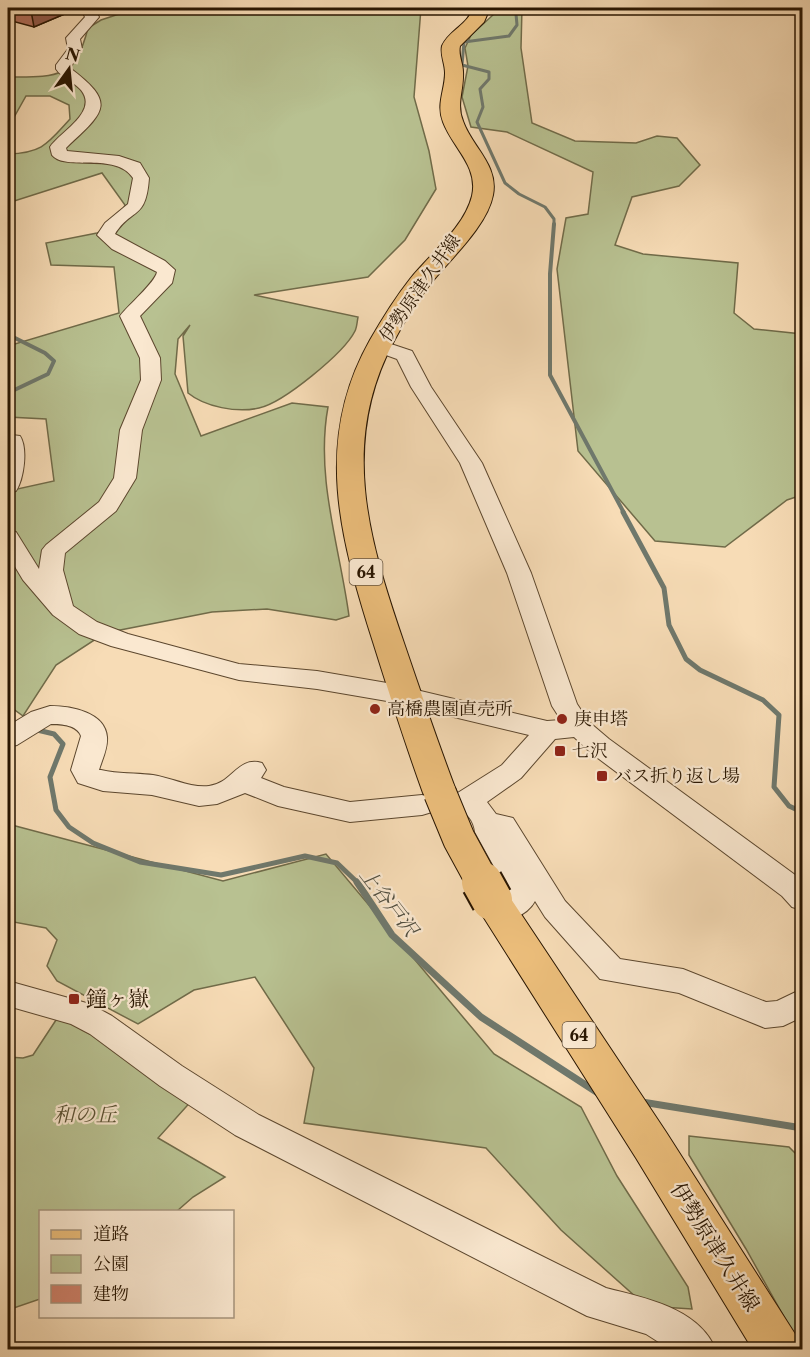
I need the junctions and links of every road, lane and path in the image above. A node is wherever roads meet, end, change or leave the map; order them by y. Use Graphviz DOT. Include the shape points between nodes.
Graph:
graph roads {
  1 [pos="82,8"];
  2 [pos="481,8"];
  3 [pos="379,346"];
  4 [pos="12,441"];
  5 [pos="8,486"];
  6 [pos="8,537"];
  7 [pos="62,610"];
  8 [pos="406,698"];
  9 [pos="580,728"];
  10 [pos="547,730"];
  11 [pos="8,738"];
  12 [pos="449,799"];
  13 [pos="488,823"];
  14 [pos="802,899"];
  15 [pos="499,912"];
  16 [pos="8,982"];
  17 [pos="8,994"];
  18 [pos="802,1002"];
  19 [pos="47,1003"];
  20 [pos="698,1350"];
  21 [pos="779,1350"];
  1 -- 7 [label="street" via="89,10 92,17 73,38 75,49 63,69 90,92 94,107 58,147 60,155 113,159 134,167 141,178 137,200 106,235 111,242 153,260 166,270 165,279 130,316 150,358 150,380 131,430 125,478 108,507 54,550 51,570"];
  2 -- 3 [label="main road, 伊勢原津久井線 / 64" via="475,23 450,49 455,76 448,97 450,114 482,174 482,198"];
  3 -- 8 [label="main road, 伊勢原津久井線 / 64" via="352,416 348,493 358,548"];
  3 -- 9 [label="street" via="405,355 471,464 519,573 565,706"];
  4 -- 5 [label="street"];
  6 -- 7 [label="street" via="31,575"];
  7 -- 8 [label="street" via="88,628 120,640 219,668 317,680"];
  8 -- 10 [label="street"];
  8 -- 12 [label="main road, 伊勢原津久井線 / 64"];
  9 -- 10 [label="street"];
  9 -- 14 [label="street"];
  10 -- 12 [label="street" via="512,773 482,793"];
  11 -- 12 [label="street" via="47,714 81,719 94,734 85,770 88,776 205,797 215,796 248,776 278,796 350,812"];
  12 -- 13 [label="street"];
  12 -- 15 [label="main road, 64, bridge" via="459,838"];
  13 -- 15 [label="street" via="489,832 523,892 521,900"];
  13 -- 18 [label="street" via="503,825 555,909 611,970 684,981 765,1015 783,1013"];
  15 -- 21 [label="main road, 伊勢原津久井線 / 64"];
  16 -- 19 [label="street" via="26,985"];
  17 -- 19 [label="street"];
  19 -- 20 [label="street" via="101,1025 247,1125 600,1305 656,1318 684,1335"];
}
